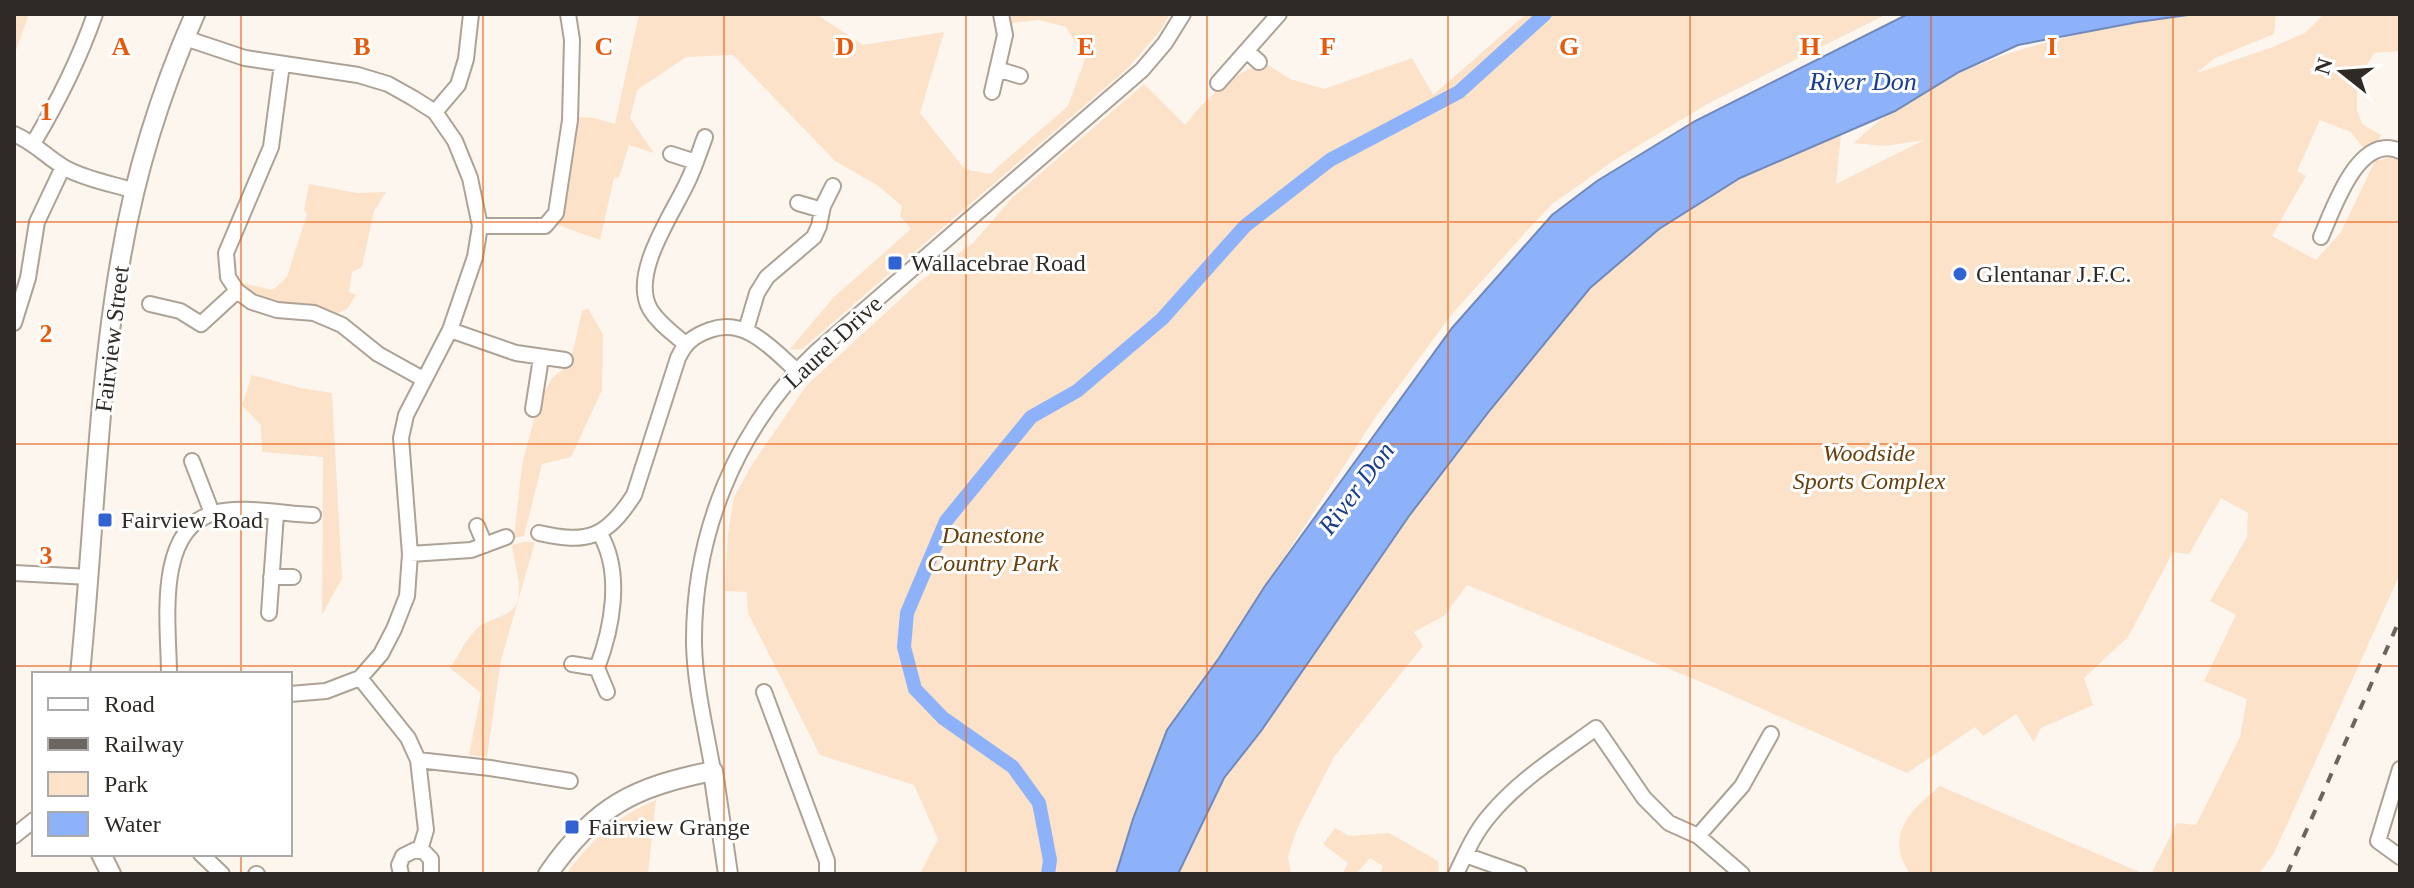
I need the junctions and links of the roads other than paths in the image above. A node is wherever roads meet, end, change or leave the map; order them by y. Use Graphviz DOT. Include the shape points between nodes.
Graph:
graph roads {
  1 [pos="195,14"];
  2 [pos="471,14"];
  3 [pos="568,14"];
  4 [pos="1001,14"];
  5 [pos="1183,14"];
  6 [pos="1279,14"];
  7 [pos="89,15"];
  8 [pos="185,38"];
  9 [pos="1247,51"];
  10 [pos="1259,62"];
  11 [pos="282,64"];
  12 [pos="997,69"];
  13 [pos="1020,76"];
  14 [pos="1218,83"];
  15 [pos="992,92"];
  16 [pos="435,112"];
  17 [pos="14,134"];
  18 [pos="705,137"];
  19 [pos="34,142"];
  20 [pos="2398,145"];
  21 [pos="671,154"];
  22 [pos="696,162"];
  23 [pos="63,167"];
  24 [pos="833,186"];
  25 [pos="135,191"];
  26 [pos="798,203"];
  27 [pos="822,210"];
  28 [pos="480,226"];
  29 [pos="2321,237"];
  30 [pos="237,291"];
  31 [pos="150,304"];
  32 [pos="14,323"];
  33 [pos="450,330"];
  34 [pos="746,330"];
  35 [pos="685,344"];
  36 [pos="541,358"];
  37 [pos="565,360"];
  38 [pos="797,371"];
  39 [pos="423,379"];
  40 [pos="533,409"];
  41 [pos="192,461"];
  42 [pos="212,513"];
  43 [pos="276,514"];
  44 [pos="313,515"];
  45 [pos="477,526"];
  46 [pos="539,533"];
  47 [pos="600,534"];
  48 [pos="506,537"];
  49 [pos="485,545"];
  50 [pos="410,554"];
  51 [pos="14,573"];
  52 [pos="90,577"];
  53 [pos="271,577"];
  54 [pos="293,577"];
  55 [pos="269,613"];
  56 [pos="572,664"];
  57 [pos="597,668"];
  58 [pos="80,672"];
  59 [pos="169,672"];
  60 [pos="360,678"];
  61 [pos="607,692"];
  62 [pos="764,692"];
  63 [pos="292,694"];
  64 [pos="1771,734"];
  65 [pos="418,760"];
  66 [pos="2400,769"];
  67 [pos="713,771"];
  68 [pos="570,781"];
  69 [pos="32,822"];
  70 [pos="14,836"];
  71 [pos="1698,836"];
  72 [pos="420,850"];
  73 [pos="1465,855"];
  74 [pos="102,856"];
  75 [pos="208,856"];
  76 [pos="2400,857"];
  77 [pos="1728,861"];
  78 [pos="111,874"];
  79 [pos="222,874"];
  80 [pos="401,874"];
  81 [pos="431,874"];
  82 [pos="548,874"];
  83 [pos="728,874"];
  84 [pos="827,874"];
  85 [pos="1456,874"];
  86 [pos="1519,874"];
  87 [pos="1716,874"];
  88 [pos="1742,874"];
  1 -- 8 [label="street, Fairview Street"];
  2 -- 16 [label="street" via="458,85"];
  3 -- 28 [label="street" via="570,120 556,213 545,226"];
  4 -- 12 [label="street" via="1005,35"];
  5 -- 38 [label="street, Laurel Drive" via="1142,70"];
  6 -- 9 [label="street"];
  7 -- 19 [label="street" via="83,50"];
  8 -- 11 [label="street"];
  8 -- 25 [label="street, Fairview Street"];
  9 -- 10 [label="street"];
  9 -- 14 [label="street"];
  11 -- 16 [label="street" via="388,84"];
  11 -- 30 [label="street" via="271,147 226,253 228,277"];
  12 -- 13 [label="street"];
  12 -- 15 [label="street"];
  16 -- 28 [label="street" via="455,141 470,178"];
  17 -- 19 [label="street"];
  18 -- 22 [label="street"];
  19 -- 23 [label="street"];
  20 -- 29 [label="street" via="2367,155 2353,169"];
  21 -- 22 [label="street"];
  22 -- 35 [label="street" via="657,240 644,283 648,307"];
  23 -- 25 [label="street"];
  23 -- 32 [label="street" via="37,222"];
  24 -- 27 [label="street"];
  25 -- 52 [label="street, Fairview Street" via="111,323"];
  26 -- 27 [label="street"];
  27 -- 34 [label="street" via="814,237 767,277"];
  28 -- 33 [label="street"];
  30 -- 31 [label="street" via="201,324 180,311"];
  30 -- 39 [label="street" via="264,307 314,313 342,325 368,348"];
  33 -- 36 [label="street"];
  33 -- 39 [label="street"];
  34 -- 35 [label="street" via="717,327"];
  34 -- 38 [label="street"];
  35 -- 47 [label="street" via="634,495"];
  36 -- 37 [label="street"];
  36 -- 40 [label="street"];
  38 -- 67 [label="street, Laurel Drive" via="752,430 721,490 698,579 694,645"];
  39 -- 50 [label="street" via="401,438"];
  41 -- 42 [label="street"];
  42 -- 43 [label="street"];
  42 -- 59 [label="street" via="179,539 169,569"];
  43 -- 44 [label="street"];
  43 -- 53 [label="street"];
  45 -- 49 [label="street"];
  46 -- 47 [label="street" via="564,539"];
  47 -- 57 [label="street" via="613,592 607,640"];
  48 -- 49 [label="street"];
  49 -- 50 [label="street"];
  50 -- 60 [label="street" via="407,596 399,618 381,654"];
  51 -- 52 [label="street"];
  52 -- 58 [label="street, Fairview Street"];
  53 -- 54 [label="street"];
  53 -- 55 [label="street"];
  56 -- 57 [label="street"];
  57 -- 61 [label="street"];
  60 -- 63 [label="street" via="326,691"];
  60 -- 65 [label="street" via="408,738"];
  62 -- 84 [label="street" via="827,861"];
  64 -- 71 [label="street" via="1742,786"];
  65 -- 68 [label="street"];
  65 -- 72 [label="street" via="426,830"];
  66 -- 76 [label="street" via="2378,841"];
  67 -- 82 [label="street" via="665,781 620,801 576,836"];
  67 -- 83 [label="street, Laurel Drive"];
  69 -- 70 [label="street"];
  71 -- 73 [label="street" via="1669,823 1644,798 1596,728 1529,777 1490,815"];
  71 -- 77 [label="street"];
  72 -- 80 [label="street" via="403,856"];
  72 -- 81 [label="street" via="431,859"];
  73 -- 85 [label="street"];
  73 -- 86 [label="street"];
  74 -- 78 [label="street"];
  75 -- 79 [label="street"];
  77 -- 87 [label="street"];
  77 -- 88 [label="street"];
}
